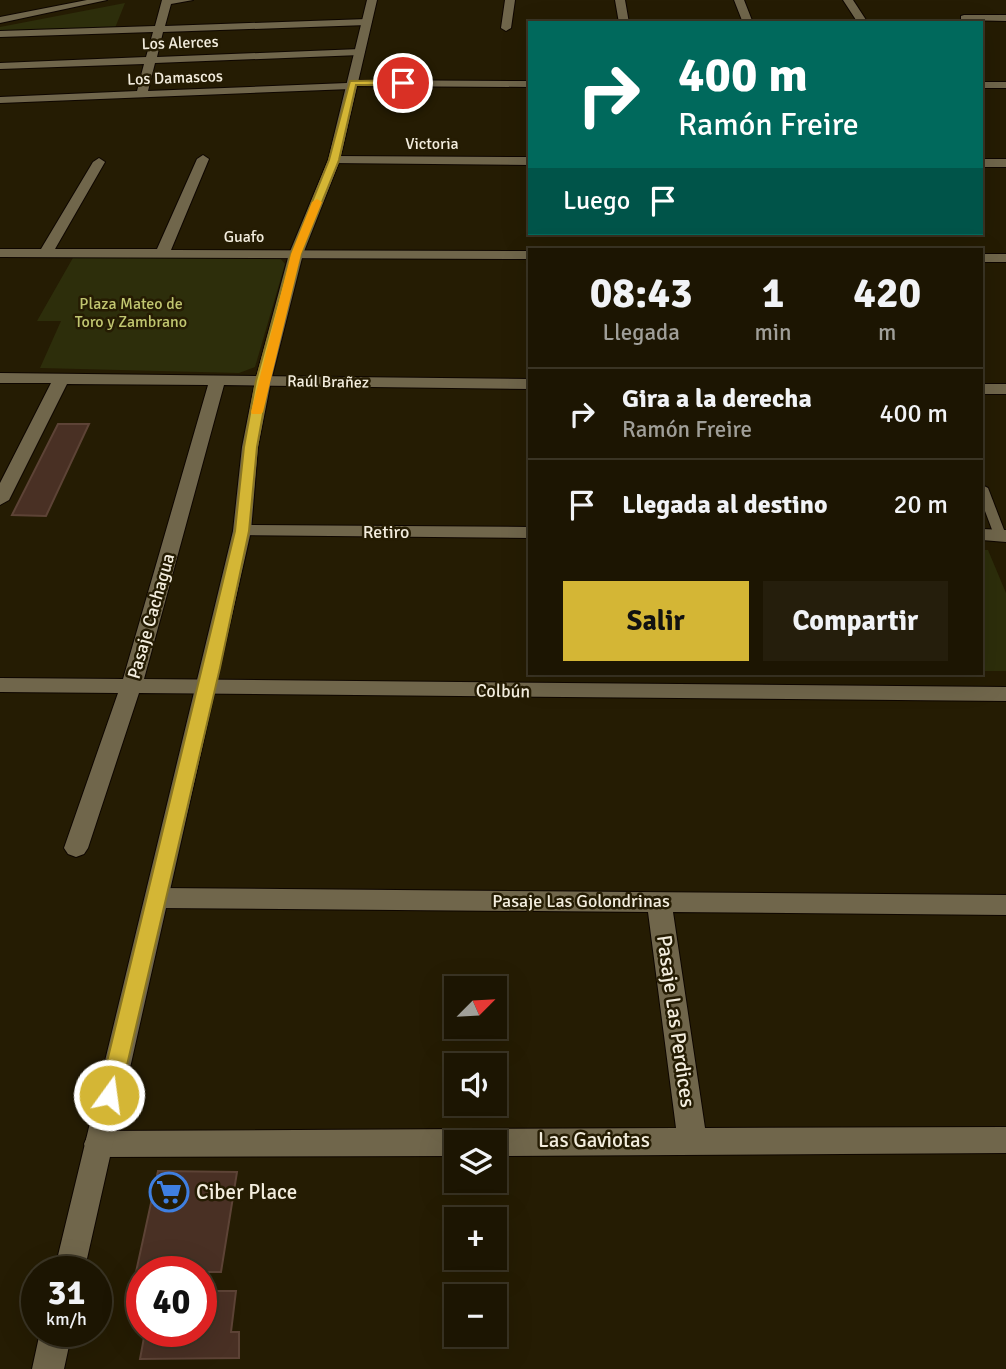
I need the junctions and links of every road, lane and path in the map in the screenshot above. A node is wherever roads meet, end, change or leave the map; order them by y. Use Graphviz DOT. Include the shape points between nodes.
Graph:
graph roads {
  1 [pos="102,0"];
  2 [pos="167,0"];
  3 [pos="188,0"];
  4 [pos="372,0"];
  5 [pos="510,0"];
  6 [pos="620,0"];
  7 [pos="739,0"];
  8 [pos="848,0"];
  9 [pos="964,18"];
  10 [pos="1006,18"];
  11 [pos="0,20"];
  12 [pos="624,21"];
  13 [pos="747,21"];
  14 [pos="862,21"];
  15 [pos="367,22"];
  16 [pos="506,28"];
  17 [pos="160,29"];
  18 [pos="0,34"];
  19 [pos="360,52"];
  20 [pos="151,60"];
  21 [pos="0,66"];
  22 [pos="528,83"];
  23 [pos="352,85"];
  24 [pos="983,85"];
  25 [pos="1006,85"];
  26 [pos="141,95"];
  27 [pos="0,100"];
  28 [pos="203,159"];
  29 [pos="334,160"];
  30 [pos="528,161"];
  31 [pos="99,162"];
  32 [pos="983,163"];
  33 [pos="1006,163"];
  34 [pos="0,253"];
  35 [pos="46,253"];
  36 [pos="162,254"];
  37 [pos="296,254"];
  38 [pos="528,256"];
  39 [pos="983,258"];
  40 [pos="1006,258"];
  41 [pos="0,378"];
  42 [pos="61,380"];
  43 [pos="217,381"];
  44 [pos="262,381"];
  45 [pos="528,384"];
  46 [pos="983,389"];
  47 [pos="1006,389"];
  48 [pos="983,491"];
  49 [pos="0,500"];
  50 [pos="242,531"];
  51 [pos="528,533"];
  52 [pos="999,539"];
  53 [pos="670,683"];
  54 [pos="917,683"];
  55 [pos="0,685"];
  56 [pos="131,687"];
  57 [pos="206,688"];
  58 [pos="1006,694"];
  59 [pos="76,848"];
  60 [pos="157,898"];
  61 [pos="659,902"];
  62 [pos="1006,905"];
  63 [pos="692,1140"];
  64 [pos="1006,1140"];
  65 [pos="98,1144"];
  66 [pos="73,1256"];
  67 [pos="53,1347"];
  68 [pos="48,1369"];
  1 -- 11 [label="street"];
  2 -- 3 [label="street"];
  2 -- 17 [label="street"];
  4 -- 15 [label="street"];
  5 -- 16 [label="street"];
  6 -- 12 [label="street"];
  7 -- 13 [label="street"];
  8 -- 14 [label="street"];
  9 -- 10 [label="street"];
  15 -- 17 [label="street"];
  15 -- 19 [label="street"];
  17 -- 18 [label="street"];
  17 -- 20 [label="street"];
  19 -- 20 [label="street, Los Alerces"];
  19 -- 23 [label="street"];
  20 -- 21 [label="street, Los Alerces"];
  20 -- 26 [label="street"];
  22 -- 23 [label="street, Los Damascos"];
  23 -- 26 [label="street, Los Damascos"];
  23 -- 29 [label="street"];
  24 -- 25 [label="street"];
  26 -- 27 [label="street, Los Damascos"];
  28 -- 36 [label="street"];
  29 -- 30 [label="street, Victoria"];
  29 -- 37 [label="street"];
  31 -- 35 [label="street"];
  32 -- 33 [label="street"];
  34 -- 35 [label="street, Guafo"];
  35 -- 36 [label="street, Guafo"];
  36 -- 37 [label="street, Guafo"];
  37 -- 38 [label="street, Guafo"];
  37 -- 44 [label="street"];
  39 -- 40 [label="street"];
  41 -- 42 [label="street, Raúl Brañez"];
  42 -- 43 [label="street, Raúl Brañez"];
  42 -- 49 [label="street"];
  43 -- 44 [label="street, Raúl Brañez"];
  43 -- 56 [label="street, Pasaje Cachagua"];
  44 -- 45 [label="street, Raúl Brañez"];
  44 -- 50 [label="street"];
  46 -- 47 [label="street"];
  48 -- 52 [label="lane"];
  50 -- 51 [label="street, Retiro"];
  50 -- 57 [label="street"];
  53 -- 54 [label="street, Colbún"];
  53 -- 57 [label="street, Colbún"];
  54 -- 58 [label="street, Colbún"];
  55 -- 56 [label="street, Colbún"];
  56 -- 57 [label="street, Colbún"];
  56 -- 59 [label="street, Pasaje Cachagua"];
  57 -- 60 [label="street"];
  60 -- 61 [label="street, Pasaje Las Golondrinas"];
  60 -- 65 [label="street"];
  61 -- 62 [label="street, Pasaje Las Golondrinas"];
  61 -- 63 [label="street, Pasaje Las Perdices"];
  63 -- 64 [label="street, Las Gaviotas"];
  63 -- 65 [label="street, Las Gaviotas"];
  65 -- 66 [label="street"];
  67 -- 68 [label="street"];
}
